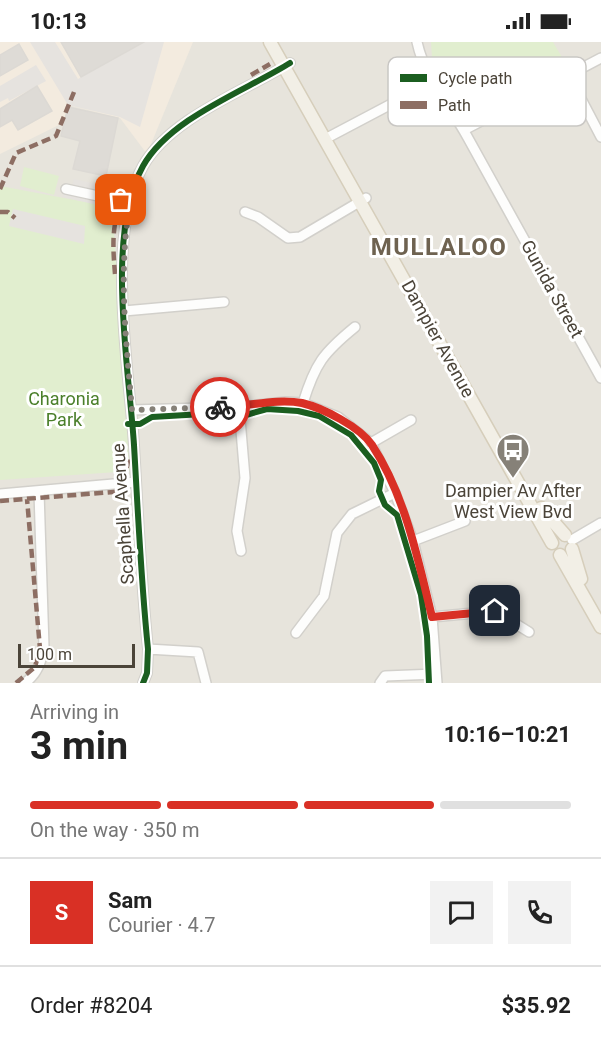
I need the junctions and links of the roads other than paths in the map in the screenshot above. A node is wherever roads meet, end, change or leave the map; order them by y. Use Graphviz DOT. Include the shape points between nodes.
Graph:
graph roads {
  1 [pos="270,42"];
  2 [pos="278,42"];
  3 [pos="417,42"];
  4 [pos="421,57"];
  5 [pos="601,58"];
  6 [pos="287,64"];
  7 [pos="586,66"];
  8 [pos="388,106"];
  9 [pos="586,109"];
  10 [pos="461,126"];
  11 [pos="472,126"];
  12 [pos="464,130"];
  13 [pos="601,137"];
  14 [pos="329,138"];
  15 [pos="66,189"];
  16 [pos="363,200"];
  17 [pos="130,203"];
  18 [pos="245,212"];
  19 [pos="224,302"];
  20 [pos="124,310"];
  21 [pos="356,327"];
  22 [pos="601,378"];
  23 [pos="303,403"];
  24 [pos="239,407"];
  25 [pos="132,410"];
  26 [pos="411,420"];
  27 [pos="371,443"];
  28 [pos="136,482"];
  29 [pos="39,492"];
  30 [pos="395,493"];
  31 [pos="0,494"];
  32 [pos="465,521"];
  33 [pos="601,523"];
  34 [pos="413,541"];
  35 [pos="570,541"];
  36 [pos="552,543"];
  37 [pos="241,551"];
  38 [pos="560,555"];
  39 [pos="601,614"];
  40 [pos="432,617"];
  41 [pos="601,627"];
  42 [pos="529,632"];
  43 [pos="296,633"];
  44 [pos="148,649"];
  45 [pos="436,678"];
  46 [pos="25,683"];
  47 [pos="143,683"];
  48 [pos="206,683"];
  49 [pos="380,683"];
  1 -- 6 [label="main road, Dampier Avenue"];
  2 -- 6 [label="main road, Dampier Avenue"];
  3 -- 4 [label="street, Gunida Street"];
  5 -- 7 [label="street"];
  6 -- 14 [label="main road, Dampier Avenue"];
  6 -- 17 [label="street, Scaphella Avenue" via="180,127 143,166"];
  8 -- 14 [label="street"];
  9 -- 13 [label="street"];
  10 -- 12 [label="street, Gunida Street"];
  11 -- 12 [label="street"];
  12 -- 22 [label="street, Gunida Street"];
  14 -- 16 [label="main road, Dampier Avenue"];
  15 -- 17 [label="street"];
  16 -- 18 [label="street" via="300,237 288,238"];
  16 -- 35 [label="main road, Dampier Avenue" via="544,514"];
  16 -- 36 [label="main road, Dampier Avenue"];
  17 -- 20 [label="street, Scaphella Avenue" via="123,242"];
  19 -- 20 [label="street"];
  20 -- 25 [label="street, Scaphella Avenue"];
  21 -- 23 [label="street" via="331,346 314,370"];
  23 -- 24 [label="street"];
  23 -- 27 [label="street" via="338,417"];
  24 -- 25 [label="street"];
  24 -- 37 [label="street" via="245,478 237,531"];
  25 -- 28 [label="street, Scaphella Avenue"];
  26 -- 27 [label="street"];
  27 -- 30 [label="street"];
  28 -- 29 [label="street"];
  28 -- 44 [label="street, Scaphella Avenue"];
  29 -- 31 [label="street"];
  29 -- 46 [label="street" via="44,647 42,661"];
  30 -- 34 [label="street"];
  30 -- 43 [label="street" via="352,514 336,533 324,596"];
  32 -- 34 [label="street"];
  33 -- 35 [label="street"];
  34 -- 40 [label="street"];
  35 -- 36 [label="main road" via="556,536"];
  35 -- 38 [label="main road" via="568,554"];
  35 -- 39 [label="main road" via="579,575"];
  36 -- 38 [label="main road" via="553,551"];
  38 -- 41 [label="main road"];
  40 -- 42 [label="street" via="495,611"];
  40 -- 45 [label="street"];
  44 -- 47 [label="street, Scaphella Avenue"];
  44 -- 48 [label="street" via="198,652"];
  45 -- 49 [label="street" via="385,676"];
}
